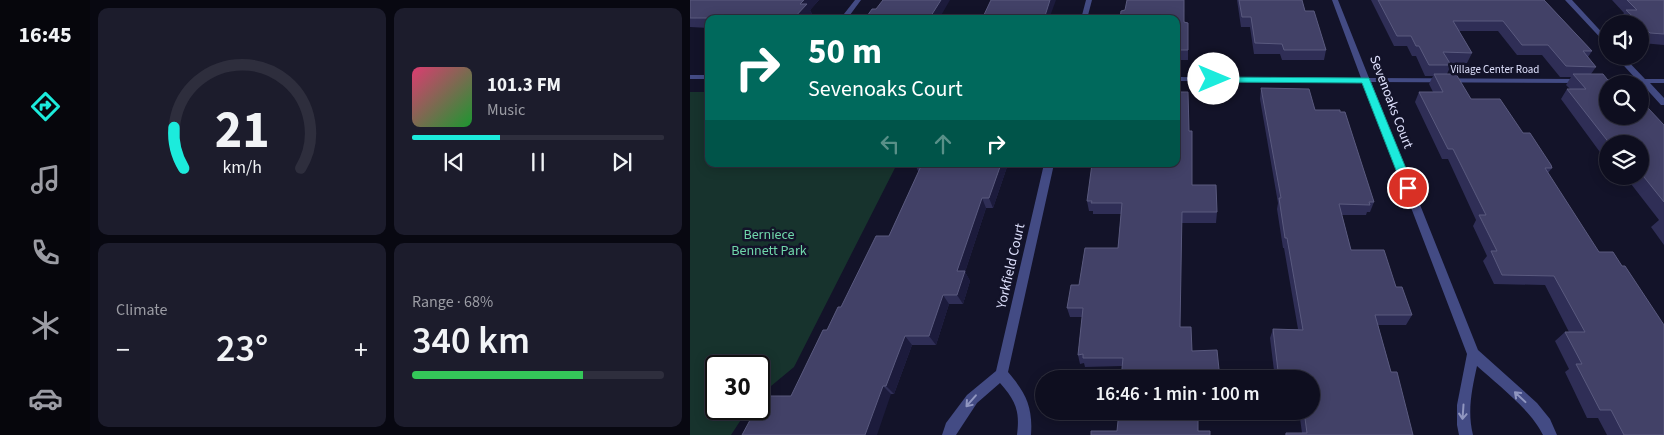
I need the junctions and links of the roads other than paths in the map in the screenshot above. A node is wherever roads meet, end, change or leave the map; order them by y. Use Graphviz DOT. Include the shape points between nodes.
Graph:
graph roads {
  1 [pos="858,0"];
  2 [pos="1089,0"];
  3 [pos="1336,0"];
  4 [pos="1568,0"];
  5 [pos="846,15"];
  6 [pos="1085,15"];
  7 [pos="1599,34"];
  8 [pos="1628,65"];
  9 [pos="1637,75"];
  10 [pos="690,77"];
  11 [pos="705,77"];
  12 [pos="1180,79"];
  13 [pos="1366,80"];
  14 [pos="1599,81"];
  15 [pos="1649,81"];
  16 [pos="1664,81"];
  17 [pos="1649,87"];
  18 [pos="1664,103"];
  19 [pos="1048,167"];
  20 [pos="1473,354"];
  21 [pos="1001,374"];
  22 [pos="949,435"];
  23 [pos="1024,435"];
  24 [pos="1466,435"];
  25 [pos="1550,435"];
  1 -- 5 [label="street"];
  2 -- 6 [label="street"];
  3 -- 13 [label="street, Sevenoaks Court"];
  4 -- 7 [label="street"];
  8 -- 9 [label="street"];
  10 -- 11 [label="street"];
  12 -- 13 [label="street, Village Center Road"];
  13 -- 14 [label="street, Village Center Road"];
  13 -- 20 [label="street, Sevenoaks Court"];
  15 -- 16 [label="street, Village Center Road"];
  17 -- 18 [label="street"];
  19 -- 21 [label="street, Yorkfield Court"];
  20 -- 24 [label="street, one-way" via="1462,410"];
  25 -- 20 [label="street, Sevenoaks Court, one-way" via="1532,408"];
  21 -- 22 [label="street, one-way" via="972,399"];
  21 -- 23 [label="street" via="1020,396 1026,418"];
}
